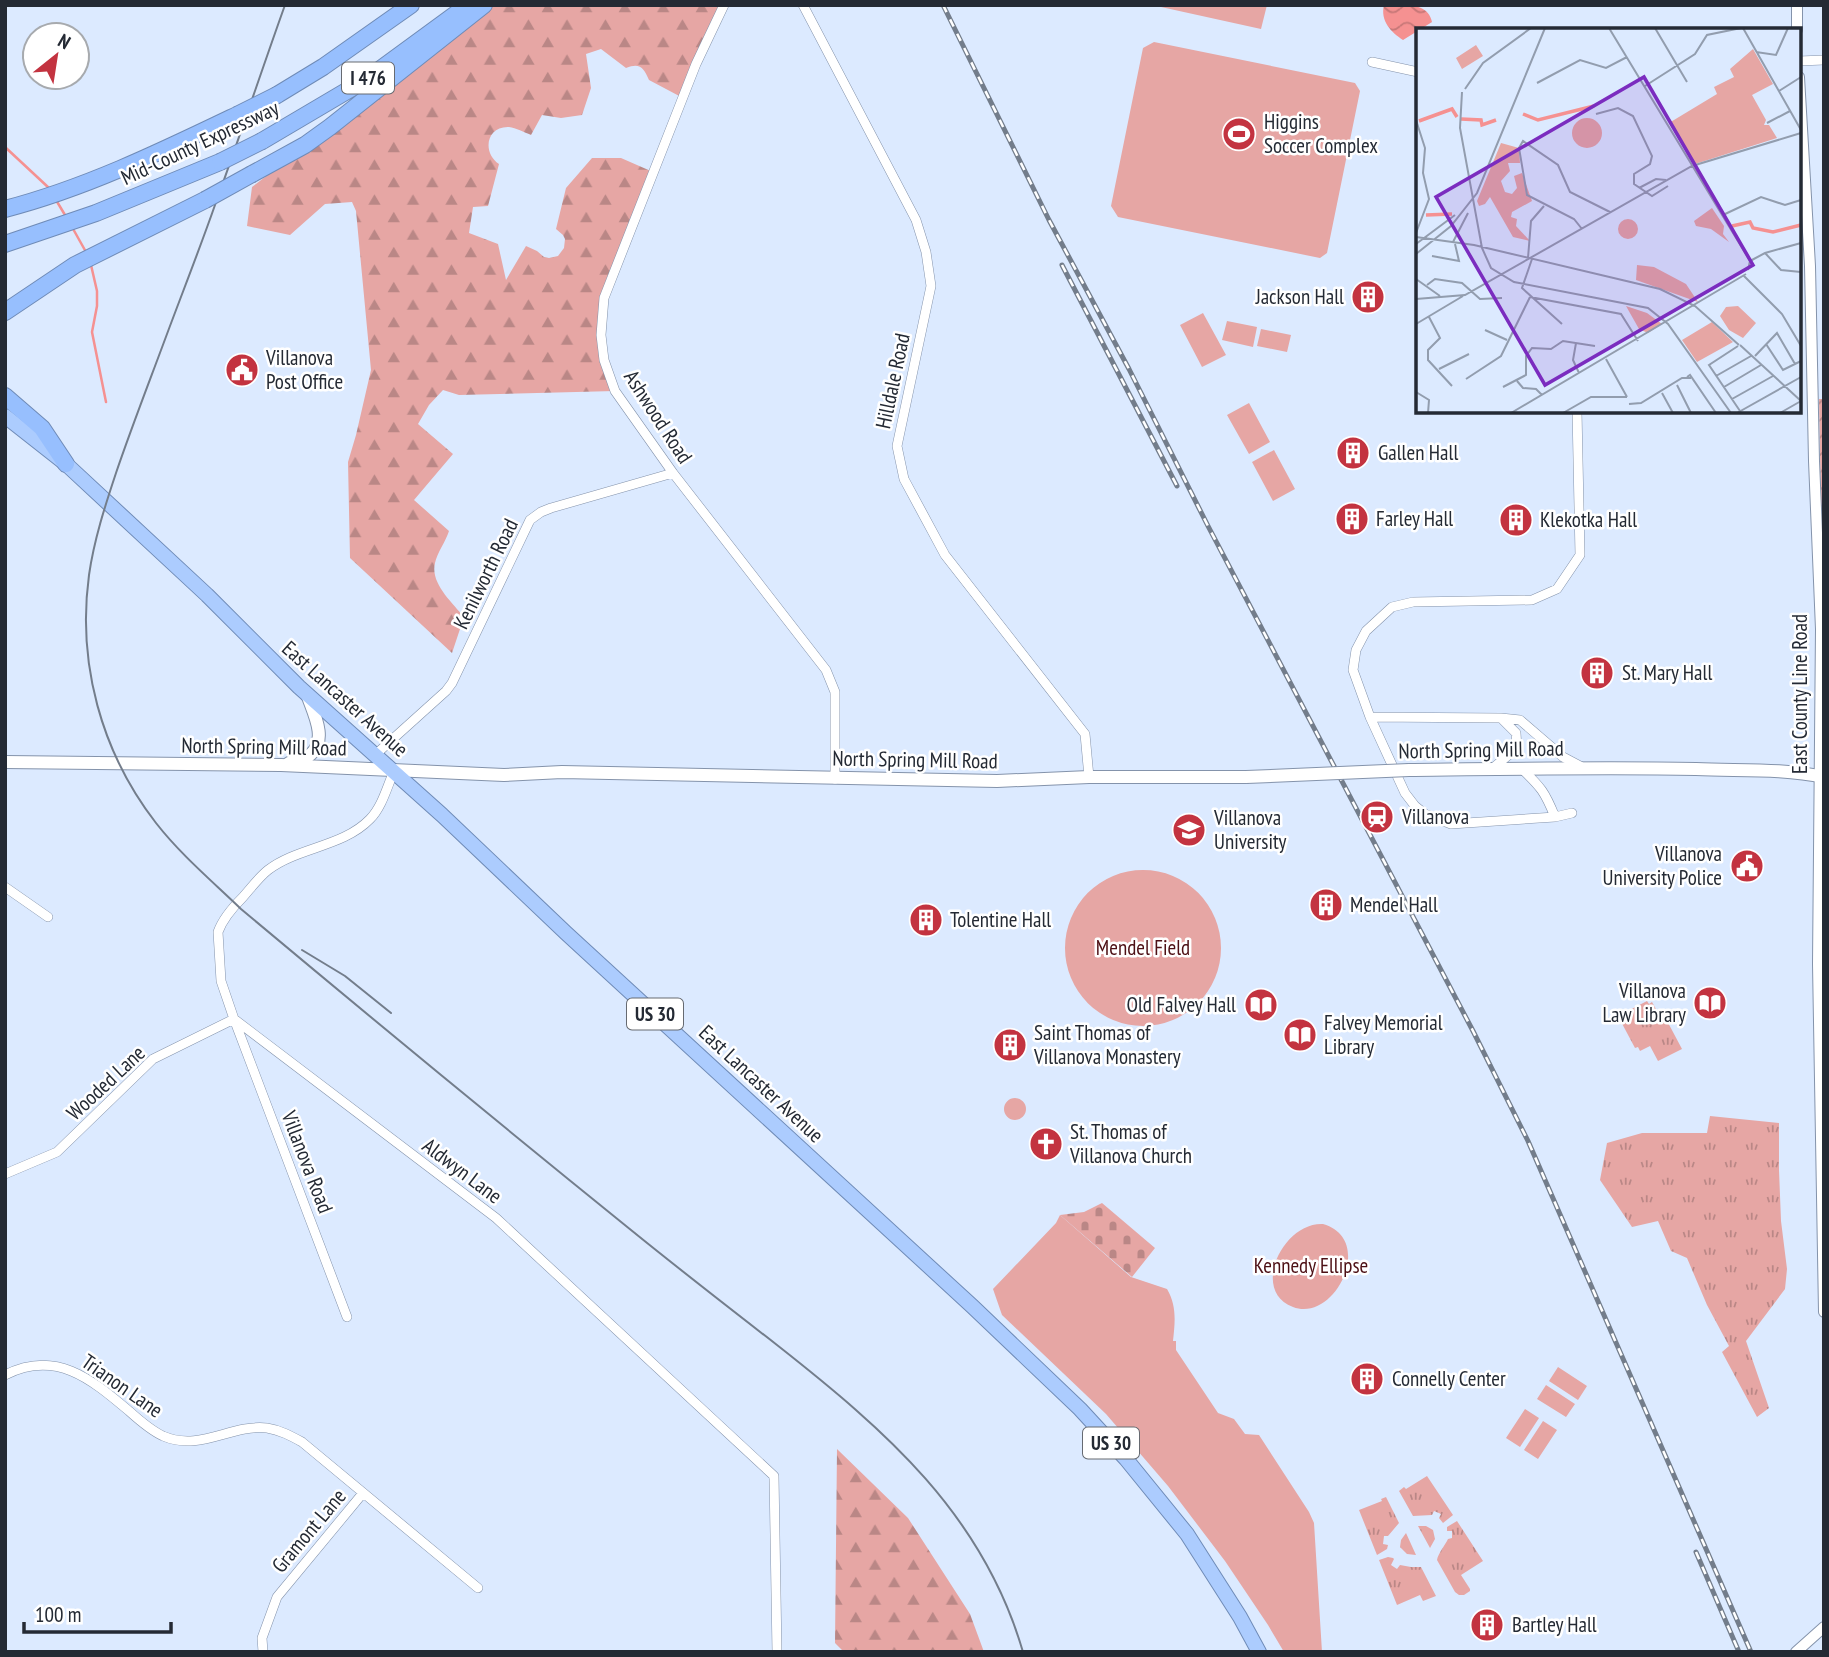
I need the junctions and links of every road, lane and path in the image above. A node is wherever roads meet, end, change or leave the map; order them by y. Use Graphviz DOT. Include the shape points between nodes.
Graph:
graph roads {
  1 [pos="411,5"];
  2 [pos="468,5"];
  3 [pos="484,5"];
  4 [pos="724,5"];
  5 [pos="803,5"];
  6 [pos="1797,5"];
  7 [pos="1797,28"];
  8 [pos="1824,60"];
  9 [pos="1801,61"];
  10 [pos="1372,62"];
  11 [pos="1416,72"];
  12 [pos="1801,111"];
  13 [pos="35,198"];
  14 [pos="5,200"];
  15 [pos="5,209"];
  16 [pos="5,244"];
  17 [pos="6,312"];
  18 [pos="5,396"];
  19 [pos="1577,413"];
  20 [pos="5,416"];
  21 [pos="66,464"];
  22 [pos="673,473"];
  23 [pos="307,694"];
  24 [pos="1370,717"];
  25 [pos="1501,718"];
  26 [pos="375,755"];
  27 [pos="5,762"];
  28 [pos="281,765"];
  29 [pos="1521,768"];
  30 [pos="1591,768"];
  31 [pos="1492,769"];
  32 [pos="394,771"];
  33 [pos="1821,776"];
  34 [pos="1089,777"];
  35 [pos="835,779"];
  36 [pos="1572,813"];
  37 [pos="1555,817"];
  38 [pos="5,887"];
  39 [pos="48,917"];
  40 [pos="233,1019"];
  41 [pos="5,1174"];
  42 [pos="1823,1216"];
  43 [pos="1824,1312"];
  44 [pos="347,1317"];
  45 [pos="5,1375"];
  46 [pos="363,1493"];
  47 [pos="478,1588"];
  48 [pos="1824,1627"];
  49 [pos="263,1652"];
  50 [pos="777,1652"];
  51 [pos="1259,1652"];
  52 [pos="1796,1652"];
  1 -- 13 [label="highway, Mid-County Expressway / I 476, bridge" via="323,67 237,116 157,153"];
  2 -- 16 [label="highway, Mid-County Expressway / I 476, bridge" via="367,79 262,141 96,213"];
  3 -- 17 [label="highway, bridge" via="305,145 75,265"];
  4 -- 22 [label="street, Ashwood Road" via="696,64 604,299 601,335 615,391"];
  5 -- 34 [label="street, Hilldale Road" via="916,220 926,252 931,286 897,446 904,479 945,555 1085,734"];
  6 -- 7 [label="street"];
  8 -- 9 [label="street"];
  10 -- 11 [label="street"];
  12 -- 33 [label="street, East County Line Road" via="1821,629"];
  13 -- 14 [label="highway"];
  13 -- 15 [label="highway"];
  18 -- 21 [label="highway" via="43,428"];
  19 -- 24 [label="street" via="1580,555 1557,589 1532,600 1413,602 1392,607 1366,631 1356,650 1353,670"];
  20 -- 21 [label="highway, East Lancaster Avenue / US 30"];
  21 -- 23 [label="highway, East Lancaster Avenue / US 30"];
  22 -- 26 [label="street, Kenilworth Road" via="551,508 530,520 452,683"];
  22 -- 35 [label="street, Ashwood Road" via="826,670 835,692"];
  23 -- 26 [label="highway, East Lancaster Avenue / US 30"];
  23 -- 28 [label="main road" via="318,740 311,754"];
  24 -- 25 [label="street"];
  24 -- 37 [label="street" via="1405,793 1426,814 1451,824"];
  25 -- 30 [label="street" via="1520,720 1563,757"];
  25 -- 31 [label="street" via="1516,733 1517,748"];
  26 -- 32 [label="highway, East Lancaster Avenue / US 30"];
  27 -- 28 [label="main road, North Spring Mill Road"];
  28 -- 32 [label="main road, North Spring Mill Road"];
  29 -- 30 [label="main road, North Spring Mill Road"];
  29 -- 31 [label="main road, North Spring Mill Road"];
  29 -- 37 [label="street" via="1546,795"];
  30 -- 33 [label="main road, North Spring Mill Road"];
  31 -- 34 [label="main road, North Spring Mill Road, bridge"];
  32 -- 35 [label="main road, North Spring Mill Road"];
  32 -- 40 [label="street" via="367,822 267,870 220,925 221,981"];
  32 -- 51 [label="highway, East Lancaster Avenue / US 30" via="1080,1409 1187,1534"];
  33 -- 42 [label="street, East County Line Road" via="1818,964"];
  34 -- 35 [label="main road, North Spring Mill Road"];
  36 -- 37 [label="street"];
  38 -- 39 [label="street"];
  40 -- 41 [label="street, Wooded Lane" via="153,1059 58,1152"];
  40 -- 44 [label="street, Villanova Road"];
  40 -- 50 [label="street, Aldwyn Lane" via="496,1218 774,1476"];
  42 -- 43 [label="street, East County Line Road"];
  45 -- 46 [label="street, Trianon Lane" via="38,1366 75,1372 149,1428 175,1440 197,1441 259,1428 280,1431 302,1442"];
  46 -- 47 [label="street, Gramont Lane"];
  46 -- 49 [label="street, Gramont Lane" via="277,1597 262,1638"];
  48 -- 52 [label="street"];
}
